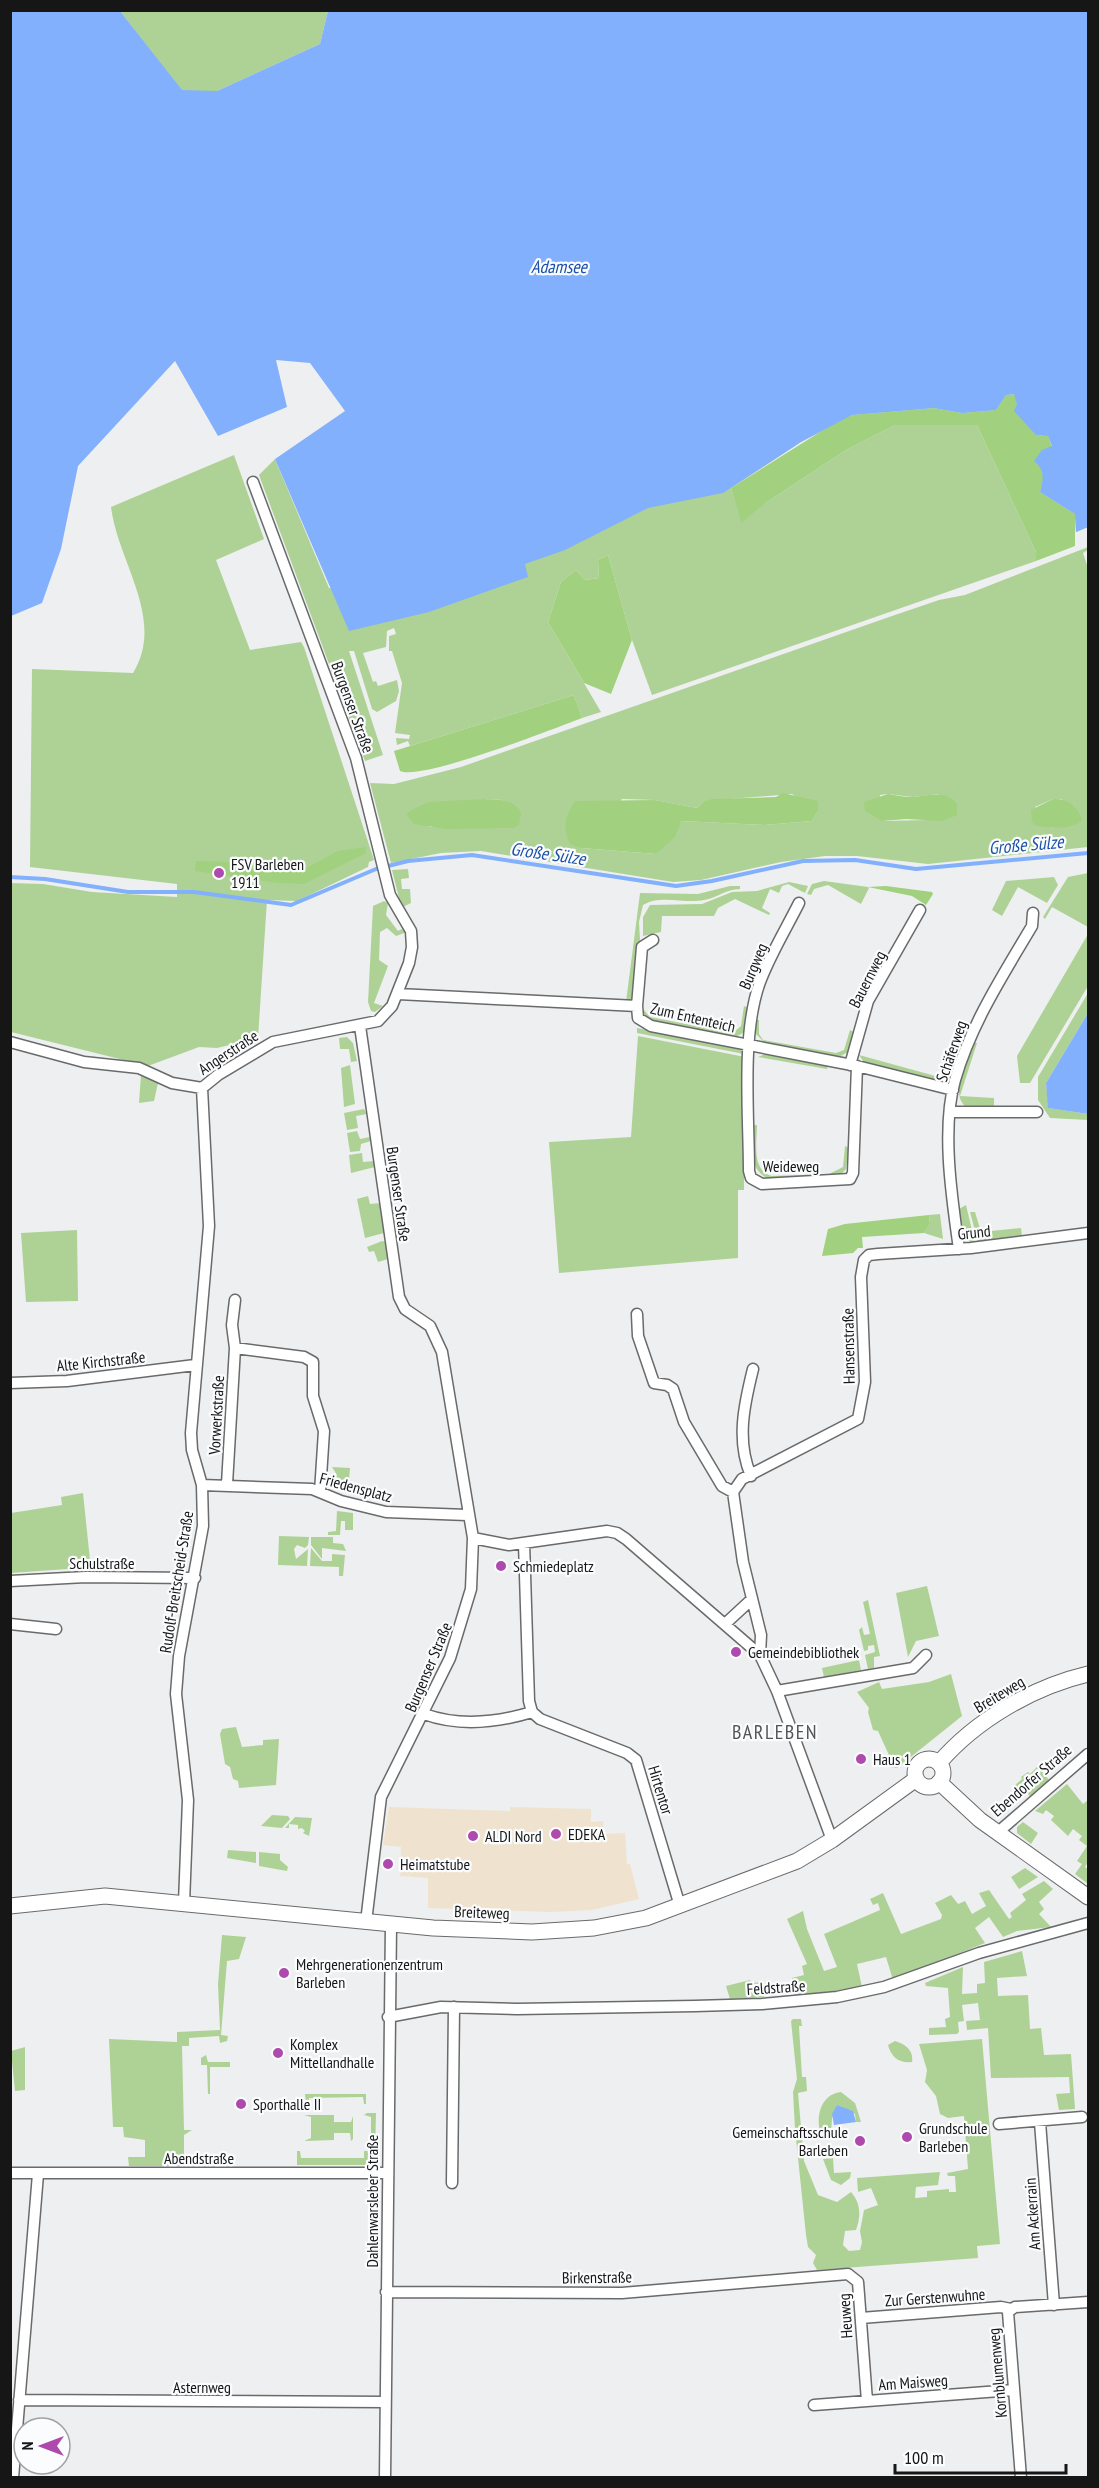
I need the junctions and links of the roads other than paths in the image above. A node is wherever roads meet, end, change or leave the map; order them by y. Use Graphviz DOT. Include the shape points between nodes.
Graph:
graph roads {
  1 [pos="253,482"];
  2 [pos="799,903"];
  3 [pos="920,910"];
  4 [pos="1033,913"];
  5 [pos="653,940"];
  6 [pos="398,994"];
  7 [pos="637,1006"];
  8 [pos="360,1026"];
  9 [pos="10,1042"];
  10 [pos="750,1045"];
  11 [pos="853,1065"];
  12 [pos="202,1088"];
  13 [pos="953,1090"];
  14 [pos="951,1112"];
  15 [pos="1037,1112"];
  16 [pos="1089,1233"];
  17 [pos="959,1249"];
  18 [pos="864,1260"];
  19 [pos="235,1300"];
  20 [pos="637,1314"];
  21 [pos="235,1348"];
  22 [pos="195,1365"];
  23 [pos="753,1369"];
  24 [pos="10,1383"];
  25 [pos="751,1476"];
  26 [pos="227,1484"];
  27 [pos="202,1485"];
  28 [pos="320,1492"];
  29 [pos="733,1492"];
  30 [pos="467,1515"];
  31 [pos="472,1538"];
  32 [pos="524,1543"];
  33 [pos="195,1578"];
  34 [pos="10,1581"];
  35 [pos="752,1599"];
  36 [pos="10,1624"];
  37 [pos="725,1624"];
  38 [pos="56,1629"];
  39 [pos="760,1655"];
  40 [pos="926,1655"];
  41 [pos="1089,1674"];
  42 [pos="777,1691"];
  43 [pos="532,1712"];
  44 [pos="424,1714"];
  45 [pos="1089,1754"];
  46 [pos="939,1763"];
  47 [pos="916,1779"];
  48 [pos="939,1782"];
  49 [pos="997,1833"];
  50 [pos="832,1840"];
  51 [pos="1089,1898"];
  52 [pos="184,1903"];
  53 [pos="10,1906"];
  54 [pos="680,1906"];
  55 [pos="366,1922"];
  56 [pos="1089,1923"];
  57 [pos="391,1924"];
  58 [pos="454,2007"];
  59 [pos="388,2017"];
  60 [pos="1082,2117"];
  61 [pos="1040,2122"];
  62 [pos="999,2124"];
  63 [pos="10,2173"];
  64 [pos="387,2173"];
  65 [pos="38,2174"];
  66 [pos="452,2183"];
  67 [pos="808,2277"];
  68 [pos="386,2292"];
  69 [pos="1089,2302"];
  70 [pos="1054,2305"];
  71 [pos="1011,2308"];
  72 [pos="861,2318"];
  73 [pos="1013,2390"];
  74 [pos="19,2400"];
  75 [pos="867,2401"];
  76 [pos="385,2402"];
  77 [pos="814,2405"];
  78 [pos="14,2412"];
  79 [pos="13,2478"];
  80 [pos="385,2478"];
  81 [pos="1021,2478"];
  1 -- 6 [label="street, Burgenser Straße" via="356,758 392,899 409,924 413,941"];
  2 -- 10 [label="street, Burgweg" via="760,980"];
  3 -- 11 [label="street, Bauernweg" via="870,998"];
  4 -- 13 [label="street, Schäferweg" via="1032,926 974,1027"];
  5 -- 7 [label="street" via="642,947"];
  6 -- 7 [label="street, Zum Ententeich"];
  6 -- 8 [label="street, Burgenser Straße" via="386,1015"];
  7 -- 10 [label="street, Zum Ententeich" via="638,1018 651,1026"];
  8 -- 12 [label="street, Angerstraße" via="273,1042"];
  8 -- 30 [label="street, Burgenser Straße" via="399,1297 405,1309 430,1326 442,1352"];
  9 -- 12 [label="street, Angerstraße" via="84,1062 139,1068 172,1083"];
  10 -- 11 [label="street, Zum Ententeich"];
  10 -- 11 [label="street, Weideweg" via="749,1171 751,1178 762,1184 850,1179"];
  11 -- 13 [label="street, Zum Ententeich"];
  12 -- 22 [label="street, Rudolf-Breitscheid-Straße" via="209,1226"];
  13 -- 14 [label="street, Schäferweg"];
  14 -- 15 [label="street"];
  14 -- 17 [label="street, Schäferweg" via="950,1168"];
  16 -- 17 [label="street, Grund"];
  17 -- 18 [label="street, Grund" via="869,1255"];
  18 -- 25 [label="street, Hansenstraße" via="861,1277 865,1382 858,1419"];
  19 -- 21 [label="street, Vorwerkstraße"];
  20 -- 29 [label="street" via="638,1336 654,1383 673,1389 684,1422 722,1486"];
  21 -- 26 [label="street, Vorwerkstraße"];
  21 -- 28 [label="street" via="304,1356 313,1362 313,1396 324,1431"];
  22 -- 24 [label="street, Alte Kirchstraße" via="67,1381"];
  22 -- 27 [label="street, Rudolf-Breitscheid-Straße" via="191,1433"];
  23 -- 25 [label="street" via="743,1412 743,1455"];
  25 -- 29 [label="street, Hansenstraße" via="736,1485"];
  26 -- 27 [label="street, Friedensplatz"];
  26 -- 28 [label="street, Friedensplatz"];
  27 -- 33 [label="street, Rudolf-Breitscheid-Straße" via="203,1526"];
  28 -- 30 [label="street, Friedensplatz" via="341,1501 398,1513"];
  29 -- 35 [label="street"];
  30 -- 31 [label="street, Burgenser Straße"];
  31 -- 32 [label="street" via="509,1545"];
  31 -- 44 [label="street, Burgenser Straße" via="472,1582 466,1614"];
  32 -- 37 [label="street" via="585,1533 617,1533"];
  32 -- 43 [label="street" via="528,1701"];
  33 -- 34 [label="street, Schulstraße" via="86,1576"];
  33 -- 52 [label="street, Rudolf-Breitscheid-Straße" via="179,1656 176,1694 188,1800"];
  35 -- 37 [label="street"];
  35 -- 39 [label="street" via="761,1635"];
  36 -- 38 [label="street"];
  37 -- 39 [label="street"];
  39 -- 42 [label="street"];
  40 -- 42 [label="street" via="913,1668"];
  41 -- 46 [label="street, Breiteweg" via="1051,1686 1010,1706 961,1741"];
  42 -- 50 [label="street"];
  43 -- 44 [label="street" via="488,1722"];
  43 -- 54 [label="street, Hirtentor" via="540,1719 636,1760"];
  44 -- 55 [label="street, Burgenser Straße" via="381,1797"];
  45 -- 49 [label="street, Ebendorfer Straße"];
  46 -- 47 [label="street, Breiteweg" via="930,1758 921,1761 915,1769"];
  46 -- 48 [label="street" via="943,1772"];
  47 -- 48 [label="street" via="927,1787"];
  47 -- 50 [label="street, Breiteweg"];
  48 -- 49 [label="street, Ebendorfer Straße"];
  49 -- 51 [label="street, Ebendorfer Straße"];
  50 -- 54 [label="street, Breiteweg" via="783,1867"];
  52 -- 53 [label="street, Breiteweg" via="105,1896"];
  52 -- 55 [label="street, Breiteweg"];
  54 -- 57 [label="street, Breiteweg" via="634,1921 577,1930 507,1931"];
  55 -- 57 [label="street, Breiteweg"];
  56 -- 58 [label="street, Feldstraße" via="979,1953 884,1987 837,1997 762,2004"];
  57 -- 59 [label="street, Dahlenwarsleber Straße"];
  58 -- 59 [label="street, Feldstraße"];
  58 -- 66 [label="street"];
  59 -- 64 [label="street, Dahlenwarsleber Straße"];
  60 -- 61 [label="street"];
  61 -- 62 [label="street"];
  61 -- 70 [label="street, Am Ackerrain"];
  63 -- 65 [label="street, Abendstraße"];
  64 -- 65 [label="street, Abendstraße"];
  64 -- 68 [label="street, Dahlenwarsleber Straße"];
  65 -- 74 [label="street"];
  67 -- 68 [label="street, Birkenstraße" via="622,2293"];
  67 -- 72 [label="street, Heuweg" via="854,2276"];
  68 -- 76 [label="street, Dahlenwarsleber Straße"];
  69 -- 70 [label="street, Kornblumenweg"];
  70 -- 71 [label="street, Kornblumenweg"];
  71 -- 72 [label="street, Zur Gerstenwuhne"];
  71 -- 73 [label="street, Kornblumenweg" via="1008,2317"];
  72 -- 75 [label="street, Heuweg"];
  73 -- 75 [label="street, Am Maisweg"];
  73 -- 81 [label="street, Kornblumenweg"];
  74 -- 76 [label="street, Asternweg"];
  74 -- 78 [label="street"];
  75 -- 77 [label="street, Am Maisweg"];
  76 -- 80 [label="street, Dahlenwarsleber Straße"];
  78 -- 79 [label="street"];
}
